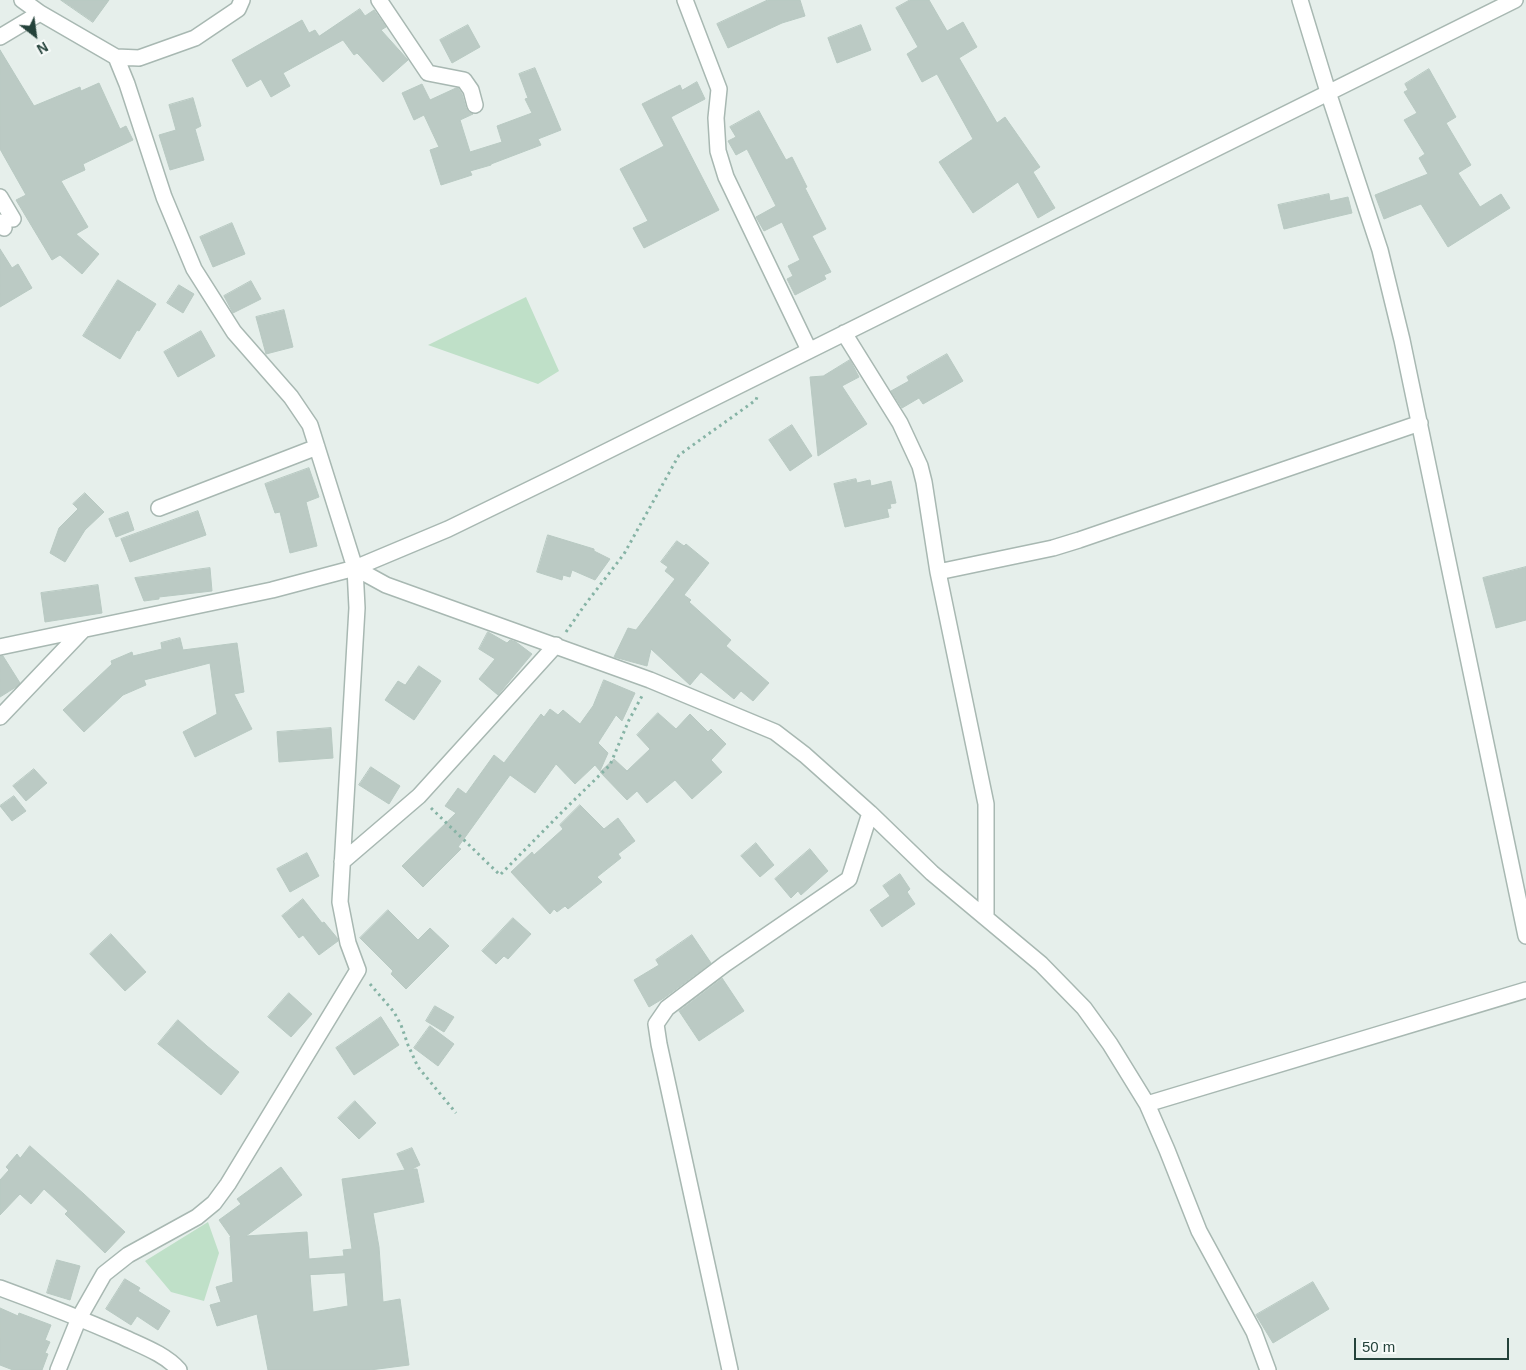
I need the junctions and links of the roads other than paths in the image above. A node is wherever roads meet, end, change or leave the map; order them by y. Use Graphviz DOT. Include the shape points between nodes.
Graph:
graph roads {
  1 [pos="22,0"];
  2 [pos="242,0"];
  3 [pos="379,0"];
  4 [pos="685,0"];
  5 [pos="1300,0"];
  6 [pos="1515,0"];
  7 [pos="40,13"];
  8 [pos="0,37"];
  9 [pos="116,57"];
  10 [pos="1328,92"];
  11 [pos="475,105"];
  12 [pos="0,197"];
  13 [pos="6,223"];
  14 [pos="844,333"];
  15 [pos="809,350"];
  16 [pos="1420,422"];
  17 [pos="317,447"];
  18 [pos="159,508"];
  19 [pos="355,568"];
  20 [pos="938,572"];
  21 [pos="83,630"];
  22 [pos="556,645"];
  23 [pos="0,647"];
  24 [pos="0,717"];
  25 [pos="870,813"];
  26 [pos="342,862"];
  27 [pos="986,918"];
  28 [pos="1526,936"];
  29 [pos="1526,990"];
  30 [pos="1147,1104"];
  31 [pos="0,1288"];
  32 [pos="79,1318"];
  33 [pos="58,1370"];
  34 [pos="179,1370"];
  35 [pos="730,1370"];
  36 [pos="1268,1370"];
  1 -- 7 [label="street"];
  2 -- 9 [label="street" via="238,9 194,38 139,58"];
  3 -- 11 [label="street" via="428,73 464,80"];
  4 -- 15 [label="street" via="719,89 716,118 718,151 726,177"];
  5 -- 10 [label="street"];
  6 -- 10 [label="street"];
  7 -- 8 [label="street"];
  7 -- 9 [label="street"];
  9 -- 17 [label="street" via="164,197 194,269 234,332 291,397 310,425"];
  10 -- 14 [label="street"];
  10 -- 16 [label="street" via="1380,250"];
  12 -- 13 [label="street"];
  14 -- 15 [label="street"];
  14 -- 20 [label="street" via="900,423 920,466"];
  15 -- 19 [label="street" via="448,529"];
  16 -- 20 [label="street" via="1079,540"];
  16 -- 28 [label="street"];
  17 -- 18 [label="street"];
  17 -- 19 [label="street"];
  19 -- 21 [label="street" via="272,590"];
  19 -- 22 [label="street" via="386,585"];
  19 -- 26 [label="street" via="357,608"];
  20 -- 27 [label="street" via="986,804"];
  21 -- 23 [label="street"];
  21 -- 24 [label="street"];
  22 -- 25 [label="street" via="775,732 805,754"];
  22 -- 26 [label="street" via="419,796"];
  25 -- 27 [label="street" via="932,873"];
  25 -- 35 [label="street" via="849,879 667,1008 656,1024"];
  26 -- 32 [label="street" via="340,902 348,944 358,970 214,1202 197,1218 128,1255 104,1274"];
  27 -- 30 [label="street" via="1041,964 1084,1008"];
  29 -- 30 [label="street"];
  30 -- 36 [label="street" via="1199,1231 1254,1332"];
  31 -- 32 [label="street"];
  32 -- 33 [label="street"];
  32 -- 34 [label="street" via="148,1349 172,1362"];
}
